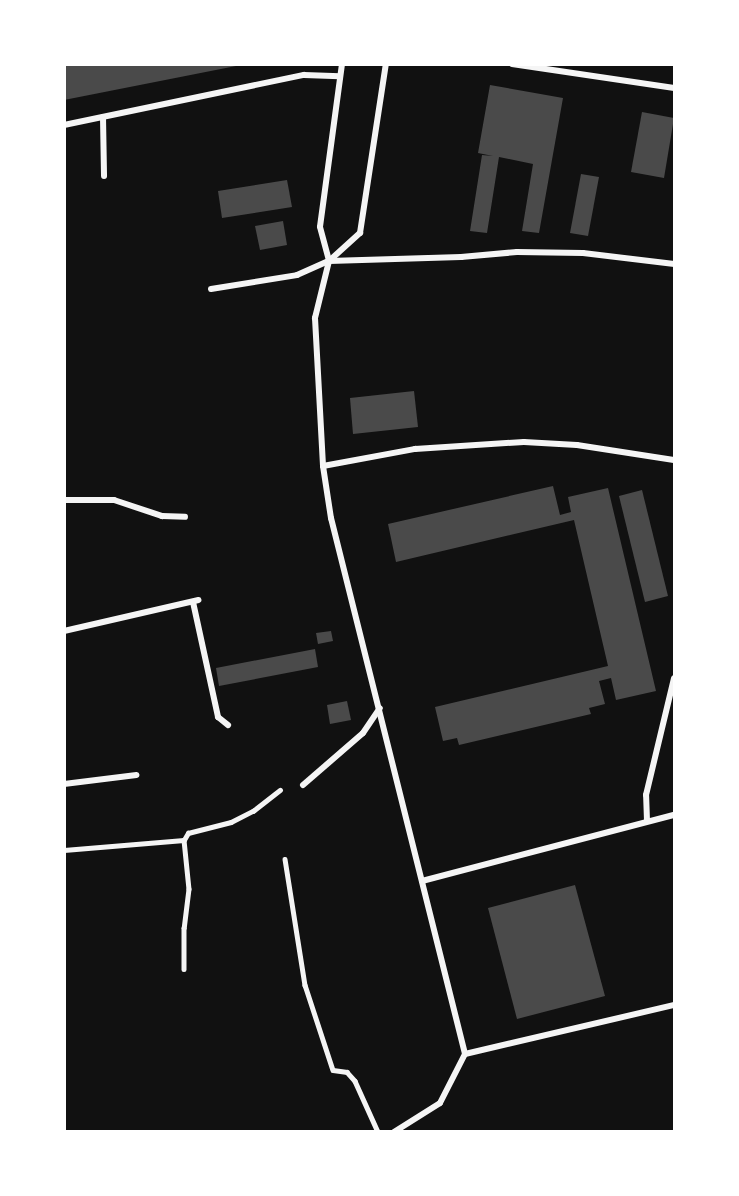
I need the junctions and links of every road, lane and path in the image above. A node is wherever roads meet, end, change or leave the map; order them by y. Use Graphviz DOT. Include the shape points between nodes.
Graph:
graph roads {
  1 [pos="342,64"];
  2 [pos="386,64"];
  3 [pos="512,64"];
  4 [pos="340,76"];
  5 [pos="675,88"];
  6 [pos="103,117"];
  7 [pos="64,125"];
  8 [pos="104,176"];
  9 [pos="329,261"];
  10 [pos="675,264"];
  11 [pos="211,289"];
  12 [pos="675,460"];
  13 [pos="322,466"];
  14 [pos="64,500"];
  15 [pos="185,517"];
  16 [pos="64,630"];
  17 [pos="675,678"];
  18 [pos="380,708"];
  19 [pos="228,725"];
  20 [pos="136,775"];
  21 [pos="64,784"];
  22 [pos="303,785"];
  23 [pos="280,790"];
  24 [pos="675,815"];
  25 [pos="647,821"];
  26 [pos="184,840"];
  27 [pos="64,850"];
  28 [pos="285,859"];
  29 [pos="422,881"];
  30 [pos="184,969"];
  31 [pos="675,1005"];
  32 [pos="465,1054"];
  33 [pos="378,1131"];
  34 [pos="394,1131"];
  1 -- 4 [label="street"];
  2 -- 9 [label="street" via="360,233"];
  3 -- 5 [label="street"];
  4 -- 6 [label="street" via="304,75"];
  4 -- 9 [label="street" via="320,227"];
  6 -- 7 [label="street"];
  6 -- 8 [label="street"];
  9 -- 10 [label="street" via="517,252 583,253"];
  9 -- 11 [label="street" via="297,275"];
  9 -- 13 [label="street" via="315,318"];
  12 -- 13 [label="street" via="577,445 524,442 415,449"];
  13 -- 18 [label="street" via="331,518"];
  14 -- 15 [label="street" via="114,500 162,516"];
  16 -- 19 [label="street" via="196,601 218,717"];
  17 -- 25 [label="street" via="646,795"];
  18 -- 22 [label="street" via="363,733"];
  18 -- 29 [label="street"];
  20 -- 21 [label="street"];
  23 -- 26 [label="lane" via="253,811 231,822 188,832"];
  24 -- 25 [label="street"];
  25 -- 29 [label="street"];
  26 -- 27 [label="lane"];
  26 -- 30 [label="lane" via="189,889"];
  28 -- 33 [label="lane" via="305,985 333,1070 347,1072 355,1080"];
  29 -- 32 [label="street"];
  31 -- 32 [label="street"];
  32 -- 34 [label="street" via="440,1103"];
}
